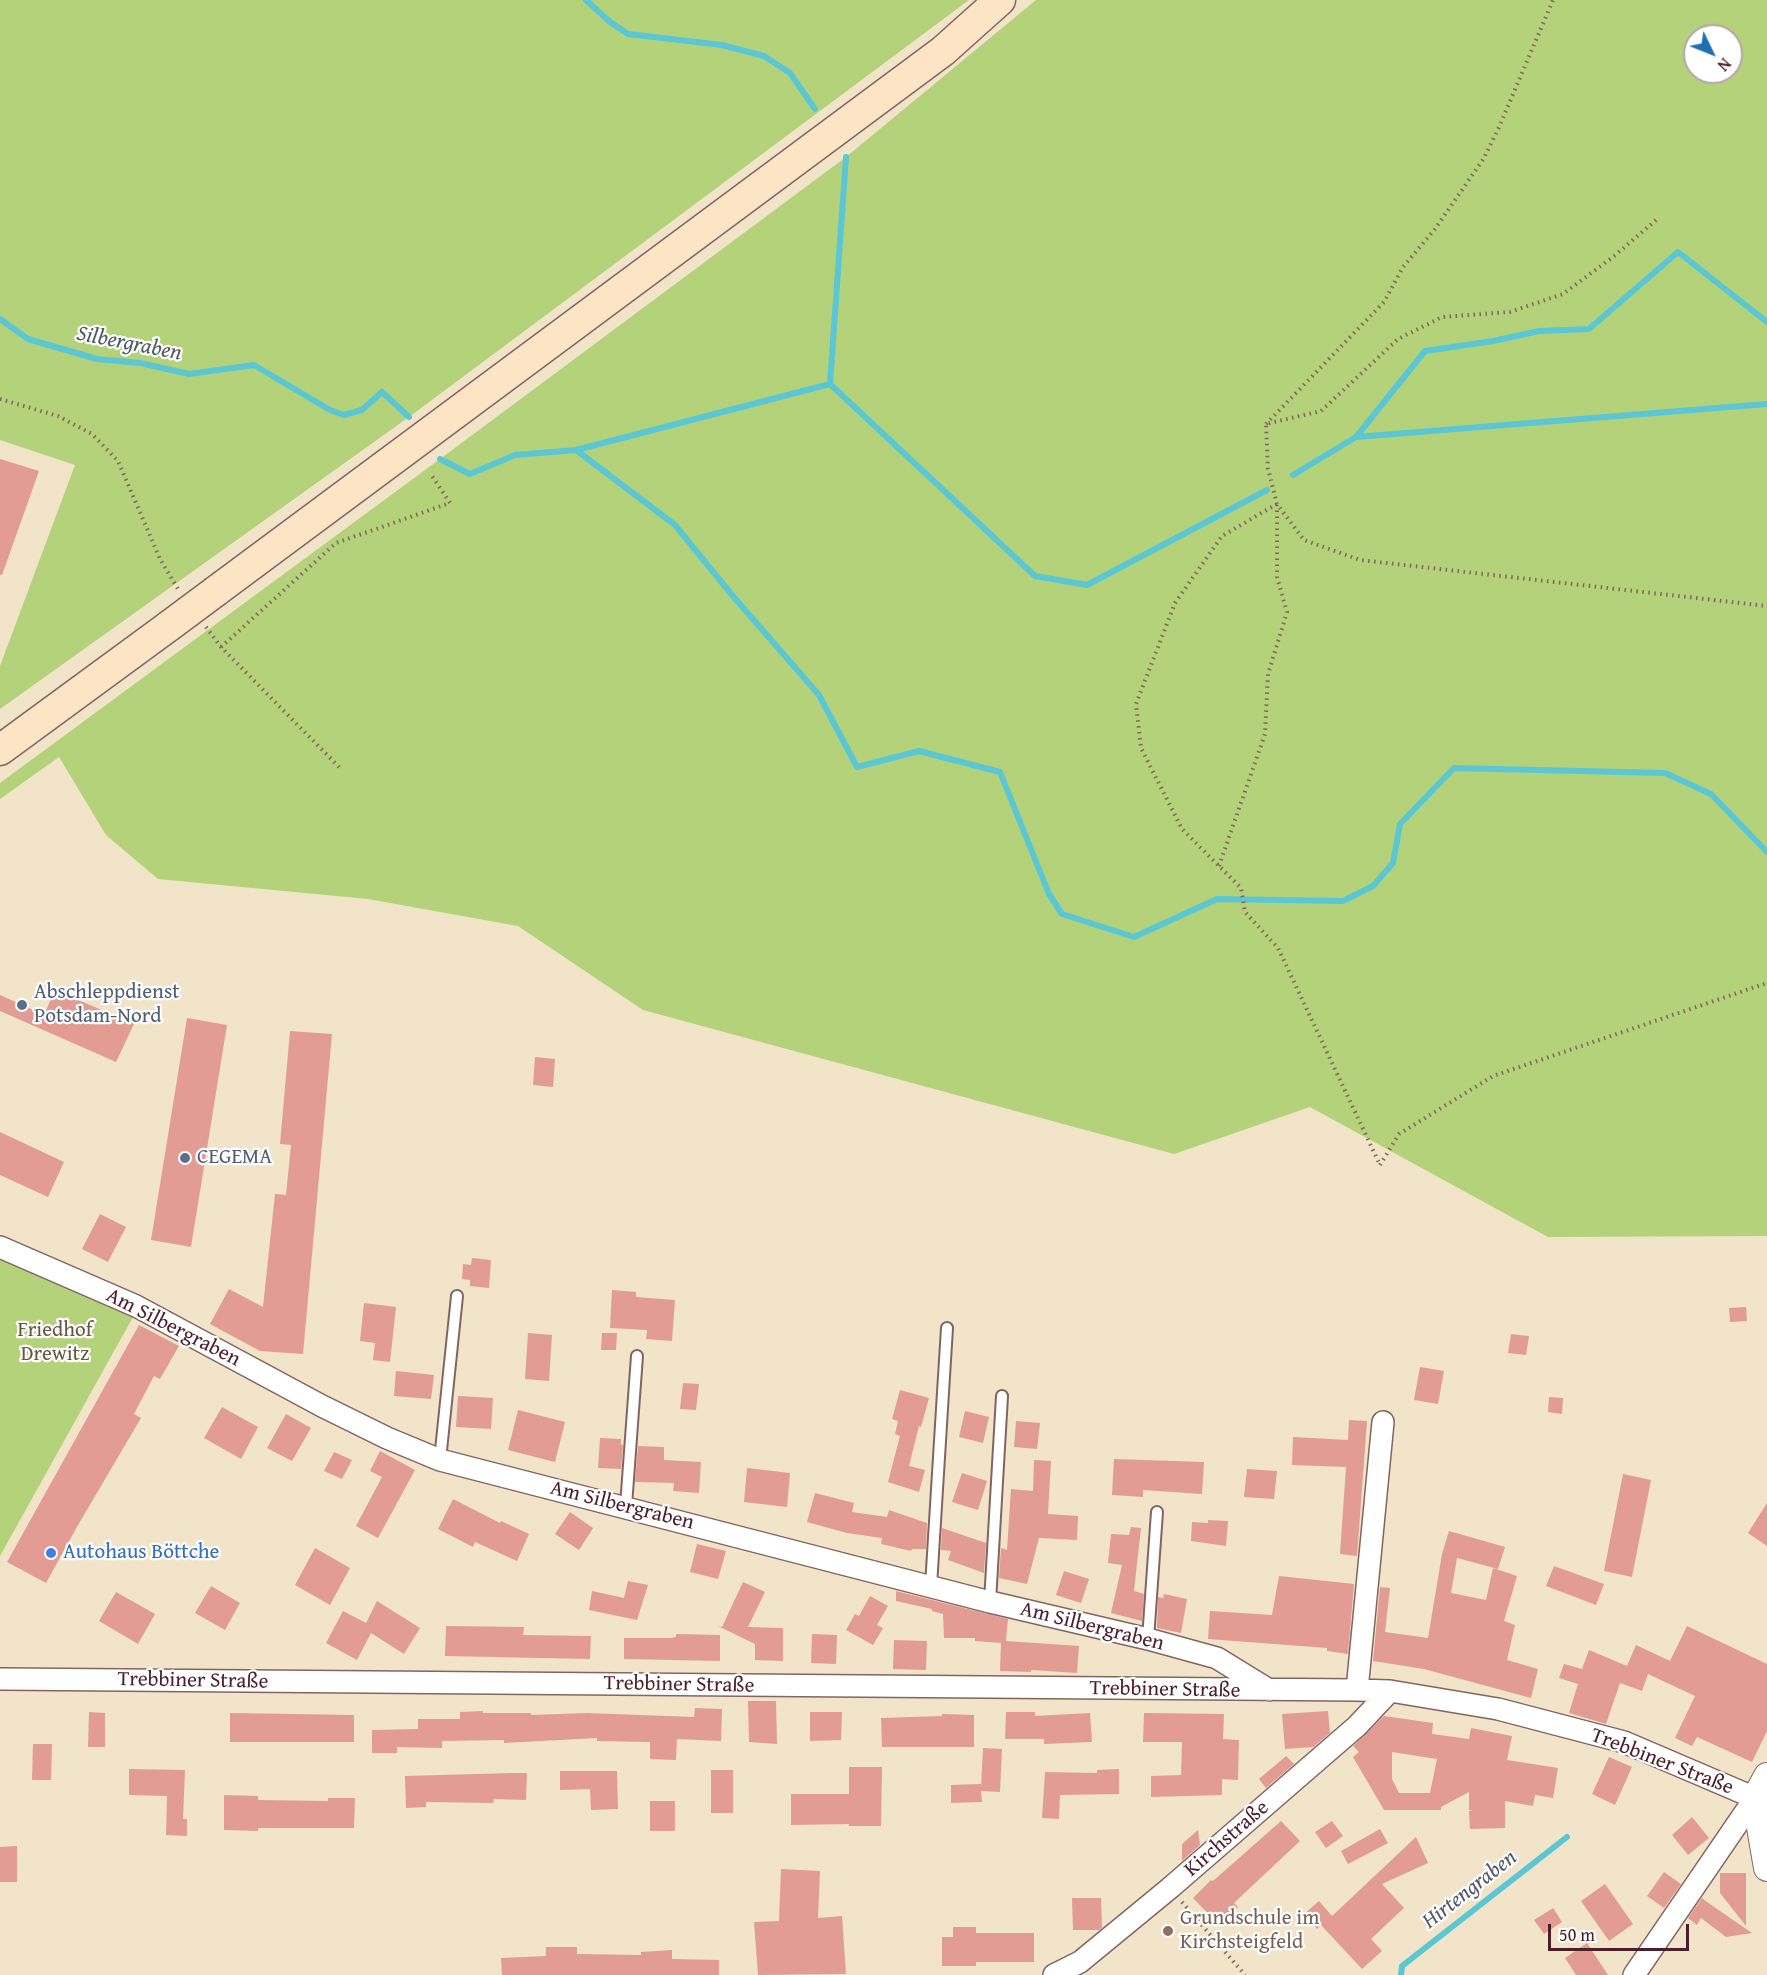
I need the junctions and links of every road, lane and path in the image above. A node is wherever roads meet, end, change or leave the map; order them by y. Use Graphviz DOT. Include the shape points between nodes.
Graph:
graph roads {
  1 [pos="1000,0"];
  2 [pos="1553,0"];
  3 [pos="1656,220"];
  4 [pos="0,399"];
  5 [pos="1266,424"];
  6 [pos="430,473"];
  7 [pos="1277,504"];
  8 [pos="180,592"];
  9 [pos="1767,606"];
  10 [pos="200,619"];
  11 [pos="221,647"];
  12 [pos="0,750"];
  13 [pos="340,768"];
  14 [pos="1219,866"];
  15 [pos="1767,983"];
  16 [pos="0,1247"];
  17 [pos="457,1296"];
  18 [pos="947,1328"];
  19 [pos="637,1356"];
  20 [pos="1002,1396"];
  21 [pos="1383,1422"];
  22 [pos="440,1460"];
  23 [pos="626,1506"];
  24 [pos="1157,1512"];
  25 [pos="931,1586"];
  26 [pos="990,1602"];
  27 [pos="1148,1639"];
  28 [pos="0,1679"];
  29 [pos="1357,1690"];
  30 [pos="1270,1691"];
  31 [pos="1390,1691"];
  32 [pos="1761,1787"];
  33 [pos="1767,1868"];
  34 [pos="1170,1888"];
  35 [pos="1054,1975"];
  36 [pos="1245,1975"];
  37 [pos="1634,1975"];
  1 -- 12 [label="main road, bridge" via="943,51"];
  2 -- 5 [label="path" via="1484,158 1435,229 1403,267 1384,302"];
  3 -- 5 [label="path" via="1563,294 1510,312 1442,317 1398,339 1321,411"];
  4 -- 8 [label="path" via="92,434 118,461 160,560"];
  5 -- 7 [label="path" via="1268,469"];
  6 -- 11 [label="path" via="450,503 336,543"];
  7 -- 9 [label="path" via="1304,540 1360,560"];
  7 -- 14 [label="path" via="1277,577 1287,612 1268,674 1265,734"];
  7 -- 14 [label="path" via="1222,536 1175,603 1136,704 1141,748 1182,830"];
  10 -- 11 [label="path"];
  11 -- 13 [label="path"];
  14 -- 15 [label="path" via="1242,888 1245,912 1278,948 1380,1165 1399,1134 1493,1076"];
  16 -- 22 [label="street, Am Silbergraben" via="136,1306 322,1406"];
  17 -- 22 [label="lane"];
  18 -- 25 [label="lane"];
  19 -- 23 [label="lane"];
  20 -- 26 [label="lane"];
  21 -- 29 [label="street"];
  22 -- 23 [label="street, Am Silbergraben"];
  23 -- 25 [label="street, Am Silbergraben"];
  24 -- 27 [label="lane"];
  25 -- 26 [label="street, Am Silbergraben"];
  26 -- 27 [label="street, Am Silbergraben"];
  27 -- 30 [label="street, Am Silbergraben" via="1216,1658"];
  28 -- 30 [label="street, Trebbiner Straße"];
  29 -- 30 [label="street, Trebbiner Straße"];
  29 -- 31 [label="street, Trebbiner Straße"];
  31 -- 32 [label="street, Trebbiner Straße" via="1498,1709 1624,1742"];
  31 -- 34 [label="street, Kirchstraße" via="1357,1726"];
  32 -- 33 [label="street"];
  32 -- 37 [label="street"];
  34 -- 35 [label="street, Kirchstraße" via="1080,1962"];
  34 -- 36 [label="path"];
}
